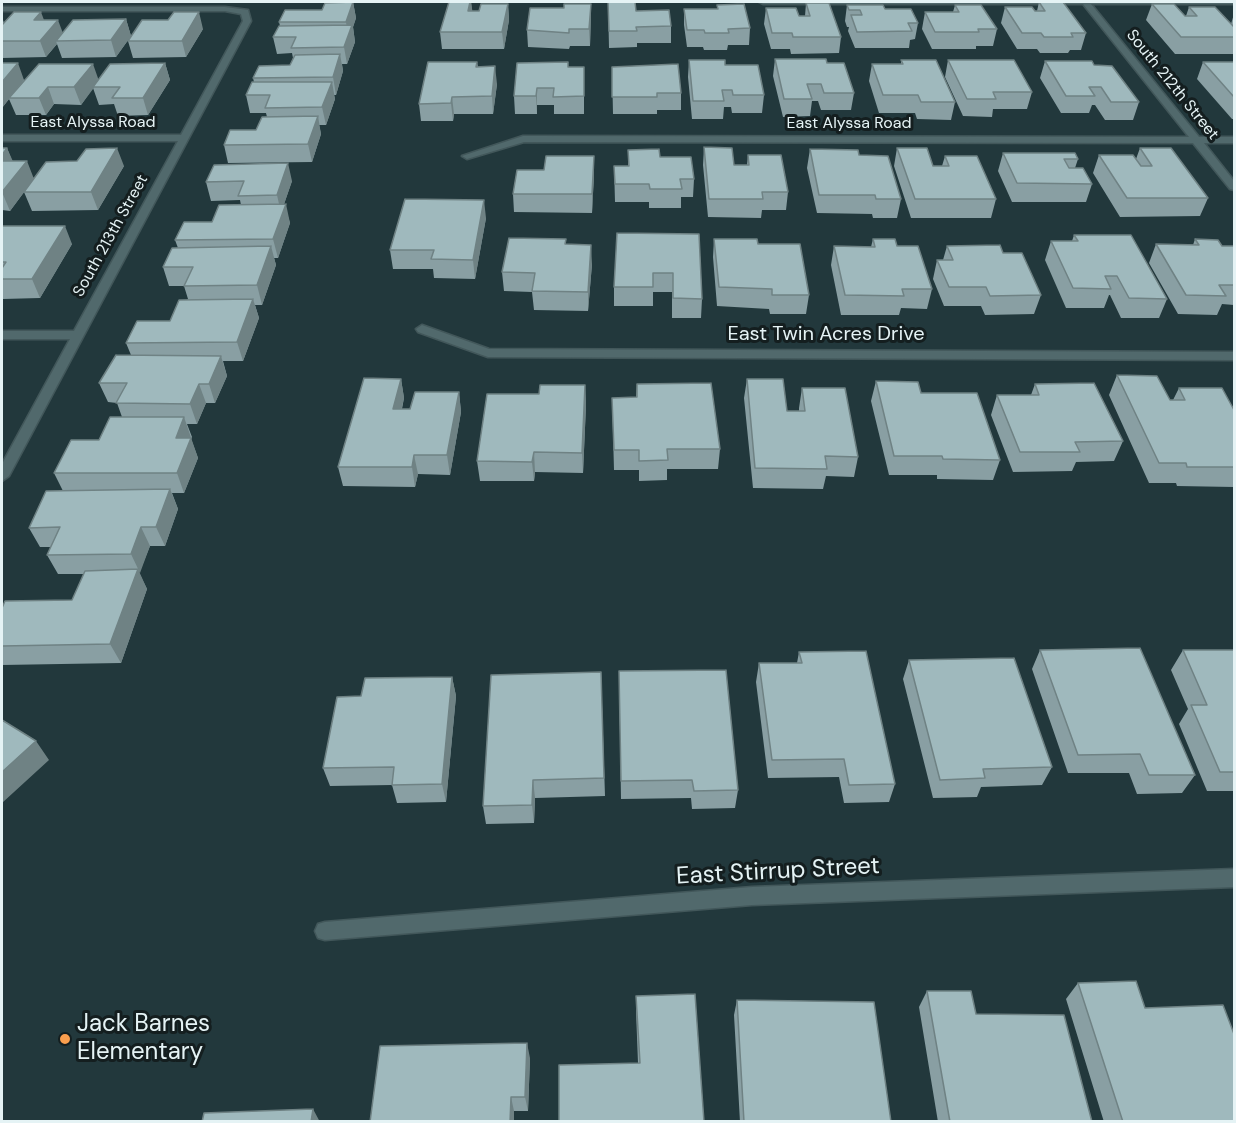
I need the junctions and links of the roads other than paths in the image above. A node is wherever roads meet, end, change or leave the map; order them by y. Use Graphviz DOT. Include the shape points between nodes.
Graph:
graph roads {
  1 [pos="763,2"];
  2 [pos="1086,2"];
  3 [pos="1234,2"];
  4 [pos="2,9"];
  5 [pos="2,138"];
  6 [pos="184,138"];
  7 [pos="1196,139"];
  8 [pos="1234,140"];
  9 [pos="467,156"];
  10 [pos="1234,187"];
  11 [pos="422,329"];
  12 [pos="2,335"];
  13 [pos="76,335"];
  14 [pos="1234,356"];
  15 [pos="2,476"];
  16 [pos="1234,878"];
  17 [pos="325,931"];
  1 -- 2 [label="street"];
  2 -- 3 [label="street"];
  2 -- 7 [label="street, South 212th Street"];
  4 -- 6 [label="street, South 213th Street" via="245,12 247,21"];
  5 -- 6 [label="street, East Alyssa Road"];
  6 -- 13 [label="street, South 213th Street"];
  7 -- 8 [label="street, East Alyssa Road"];
  7 -- 9 [label="street, East Alyssa Road" via="523,139"];
  7 -- 10 [label="street, South 212th Street"];
  11 -- 14 [label="street, East Twin Acres Drive" via="488,353"];
  12 -- 13 [label="street"];
  13 -- 15 [label="street, South 213th Street"];
  16 -- 17 [label="street, East Stirrup Street" via="752,896"];
}
